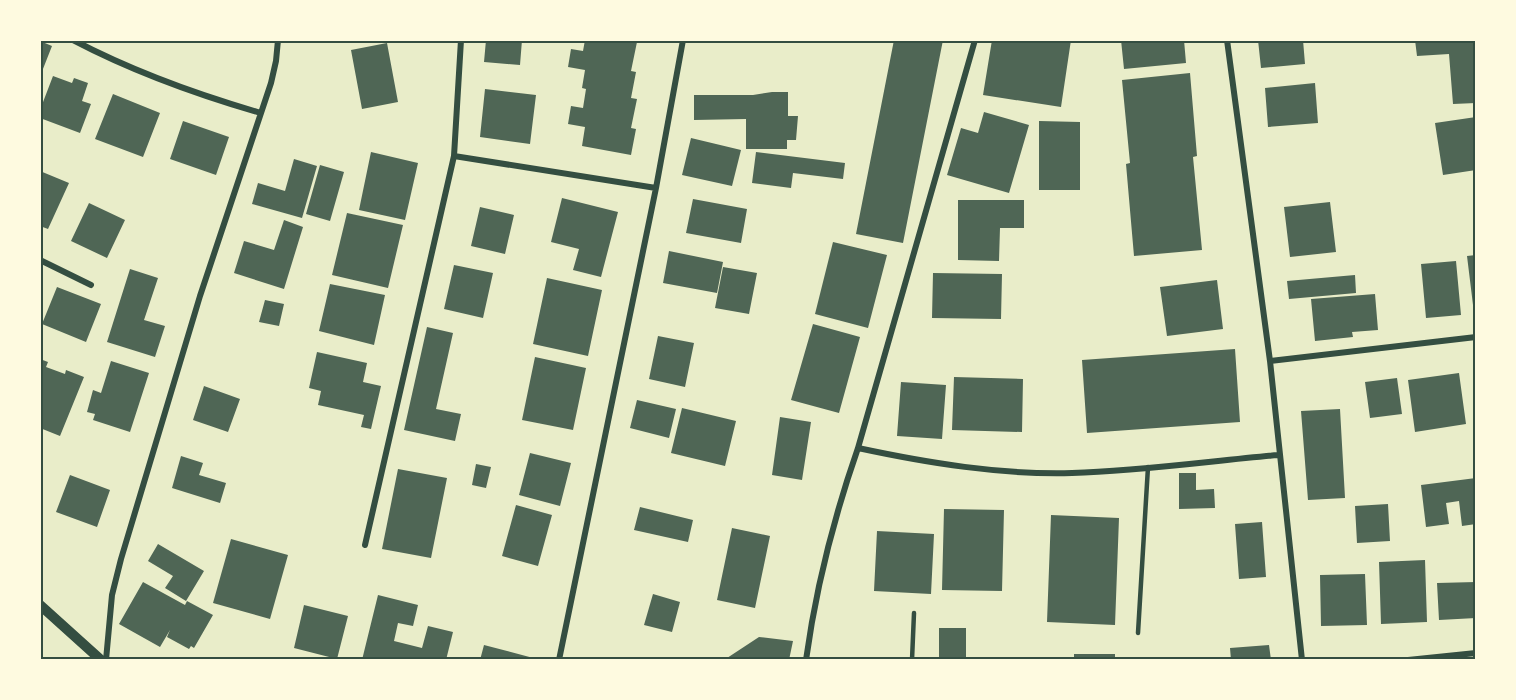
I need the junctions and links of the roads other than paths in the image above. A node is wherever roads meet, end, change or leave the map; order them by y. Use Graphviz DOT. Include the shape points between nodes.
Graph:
graph roads {
  1 [pos="73,40"];
  2 [pos="278,40"];
  3 [pos="461,40"];
  4 [pos="682,40"];
  5 [pos="975,40"];
  6 [pos="1227,40"];
  7 [pos="261,113"];
  8 [pos="454,156"];
  9 [pos="656,188"];
  10 [pos="40,260"];
  11 [pos="91,285"];
  12 [pos="1476,337"];
  13 [pos="1270,361"];
  14 [pos="858,448"];
  15 [pos="1278,455"];
  16 [pos="1148,467"];
  17 [pos="365,545"];
  18 [pos="40,605"];
  19 [pos="914,613"];
  20 [pos="1138,633"];
  21 [pos="1476,653"];
  22 [pos="101,660"];
  23 [pos="106,660"];
  24 [pos="559,660"];
  25 [pos="806,660"];
  26 [pos="912,660"];
  27 [pos="1302,660"];
  28 [pos="1408,660"];
  1 -- 7 [label="street" via="173,86"];
  2 -- 7 [label="street"];
  3 -- 8 [label="street"];
  4 -- 9 [label="street"];
  5 -- 14 [label="street"];
  6 -- 13 [label="street"];
  7 -- 23 [label="street" via="200,296 128,538 112,595"];
  8 -- 9 [label="street"];
  8 -- 17 [label="street"];
  9 -- 24 [label="street"];
  10 -- 11 [label="street"];
  12 -- 13 [label="street"];
  13 -- 15 [label="street"];
  14 -- 16 [label="street" via="931,462 1028,472"];
  14 -- 25 [label="street" via="824,558"];
  15 -- 16 [label="street"];
  15 -- 27 [label="street"];
  16 -- 20 [label="lane"];
  18 -- 22 [label="street"];
  19 -- 26 [label="lane"];
  21 -- 28 [label="street"];
}
